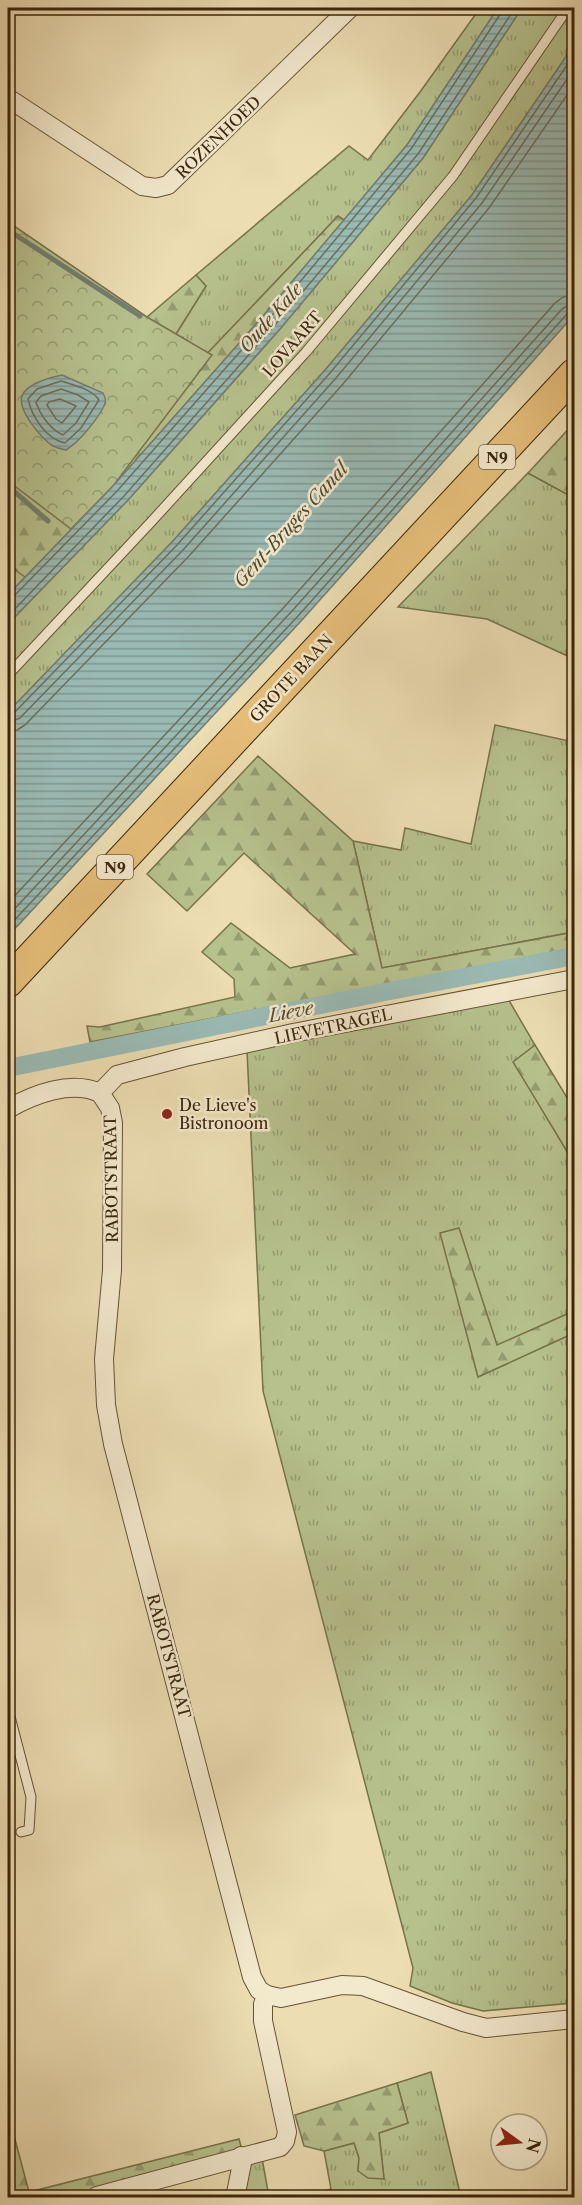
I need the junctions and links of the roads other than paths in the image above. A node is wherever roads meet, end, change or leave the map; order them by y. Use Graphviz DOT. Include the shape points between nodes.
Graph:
graph roads {
  1 [pos="350,8"];
  2 [pos="568,8"];
  3 [pos="8,98"];
  4 [pos="574,374"];
  5 [pos="8,675"];
  6 [pos="574,979"];
  7 [pos="8,982"];
  8 [pos="100,1093"];
  9 [pos="8,1109"];
  10 [pos="8,1709"];
  11 [pos="21,1832"];
  12 [pos="267,1995"];
  13 [pos="574,2019"];
  14 [pos="241,2156"];
  15 [pos="97,2196"];
  16 [pos="235,2198"];
  1 -- 3 [label="street, ROZENHOED" via="168,185 142,186"];
  2 -- 5 [label="lane, LOVAART" via="453,176 314,343"];
  4 -- 7 [label="main road, GROTE BAAN / N9"];
  6 -- 8 [label="street, LIEVETRAGEL" via="185,1057 117,1076"];
  8 -- 9 [label="street, RABOTSTRAAT" via="66,1088 29,1098"];
  8 -- 12 [label="street, RABOTSTRAAT" via="110,1108 113,1123 112,1270 104,1359 111,1434 252,1977"];
  10 -- 11 [label="lane" via="30,1797 28,1830"];
  12 -- 13 [label="street" via="281,1998 342,1986 363,1986 486,2028"];
  12 -- 14 [label="street" via="263,2021 287,2132 280,2147"];
  14 -- 15 [label="street"];
  14 -- 16 [label="street"];
}
